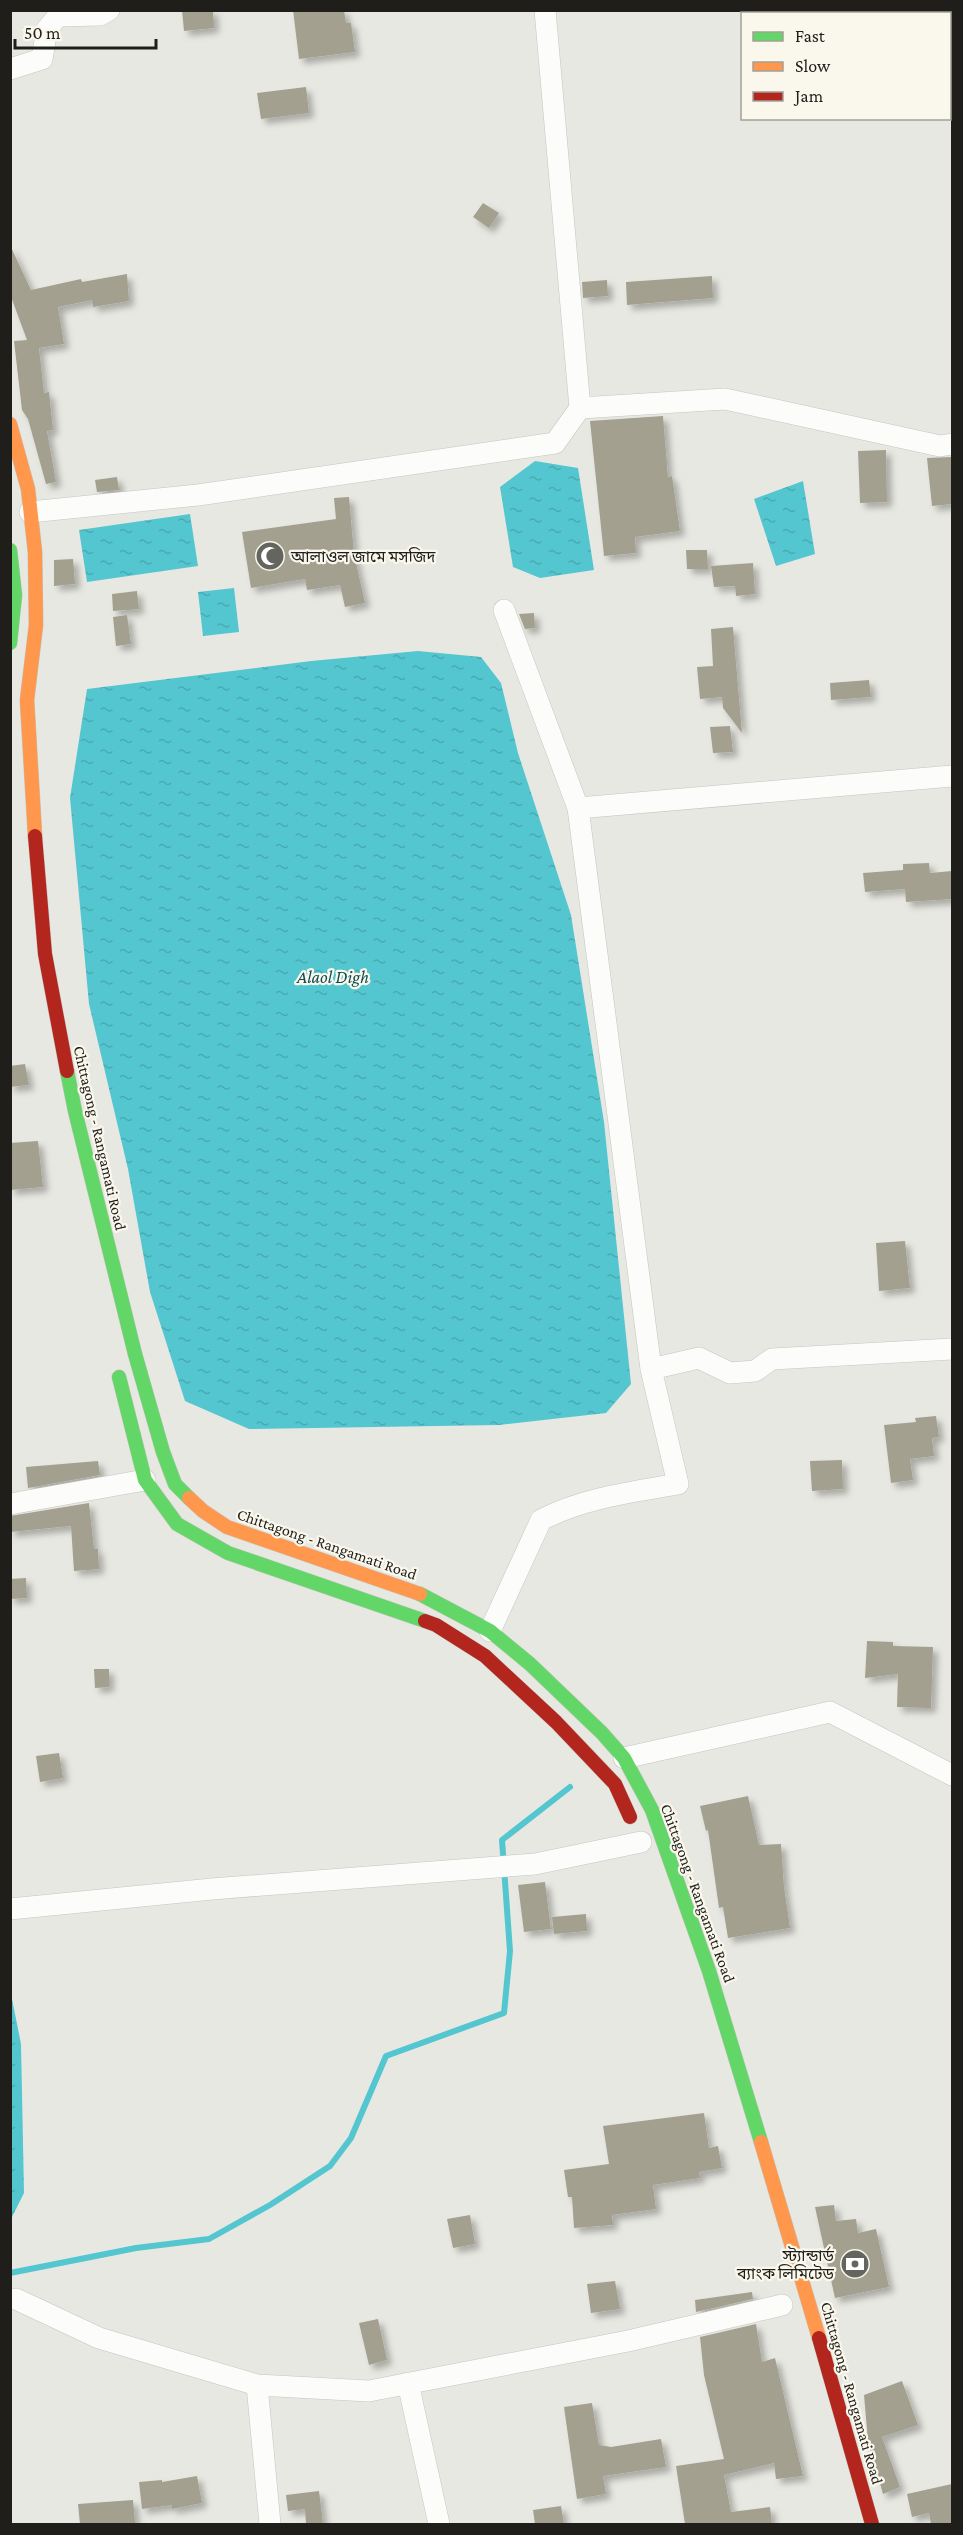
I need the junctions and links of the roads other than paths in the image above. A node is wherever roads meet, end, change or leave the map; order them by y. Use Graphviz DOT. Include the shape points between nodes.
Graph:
graph roads {
  1 [pos="109,10"];
  2 [pos="545,10"];
  3 [pos="10,69"];
  4 [pos="580,408"];
  5 [pos="10,423"];
  6 [pos="952,444"];
  7 [pos="30,512"];
  8 [pos="10,550"];
  9 [pos="504,610"];
  10 [pos="10,643"];
  11 [pos="952,776"];
  12 [pos="578,808"];
  13 [pos="952,1349"];
  14 [pos="115,1360"];
  15 [pos="651,1369"];
  16 [pos="145,1480"];
  17 [pos="10,1504"];
  18 [pos="490,1631"];
  19 [pos="624,1758"];
  20 [pos="952,1775"];
  21 [pos="643,1848"];
  22 [pos="10,1909"];
  23 [pos="16,2300"];
  24 [pos="789,2303"];
  25 [pos="408,2383"];
  26 [pos="257,2385"];
  27 [pos="270,2524"];
  28 [pos="439,2524"];
  29 [pos="872,2524"];
  1 -- 3 [label="street" via="100,15 58,16 47,29 42,59"];
  2 -- 4 [label="street"];
  4 -- 6 [label="street" via="725,399 940,446"];
  4 -- 7 [label="street" via="555,442 198,495"];
  5 -- 7 [label="highway, Chittagong - Rangamati Road" via="28,489"];
  7 -- 18 [label="highway, Chittagong - Rangamati Road" via="36,625 27,700 45,954 75,1111 135,1354 175,1484 226,1527 405,1587"];
  8 -- 10 [label="highway" via="15,595"];
  9 -- 12 [label="street"];
  11 -- 12 [label="street"];
  12 -- 15 [label="street"];
  13 -- 15 [label="street" via="771,1359 755,1371 730,1373 699,1358"];
  14 -- 16 [label="highway"];
  15 -- 18 [label="street" via="678,1484 619,1494 541,1520"];
  16 -- 17 [label="street"];
  16 -- 21 [label="highway" via="177,1524 228,1553 436,1624 485,1656 615,1784"];
  18 -- 19 [label="highway, Chittagong - Rangamati Road" via="530,1664"];
  19 -- 20 [label="street" via="830,1712"];
  19 -- 29 [label="highway, Chittagong - Rangamati Road" via="652,1810 709,1971"];
  21 -- 22 [label="street" via="535,1864"];
  23 -- 26 [label="street" via="99,2338"];
  24 -- 25 [label="street" via="628,2342"];
  25 -- 26 [label="street" via="369,2391"];
  25 -- 28 [label="street"];
  26 -- 27 [label="street"];
}
